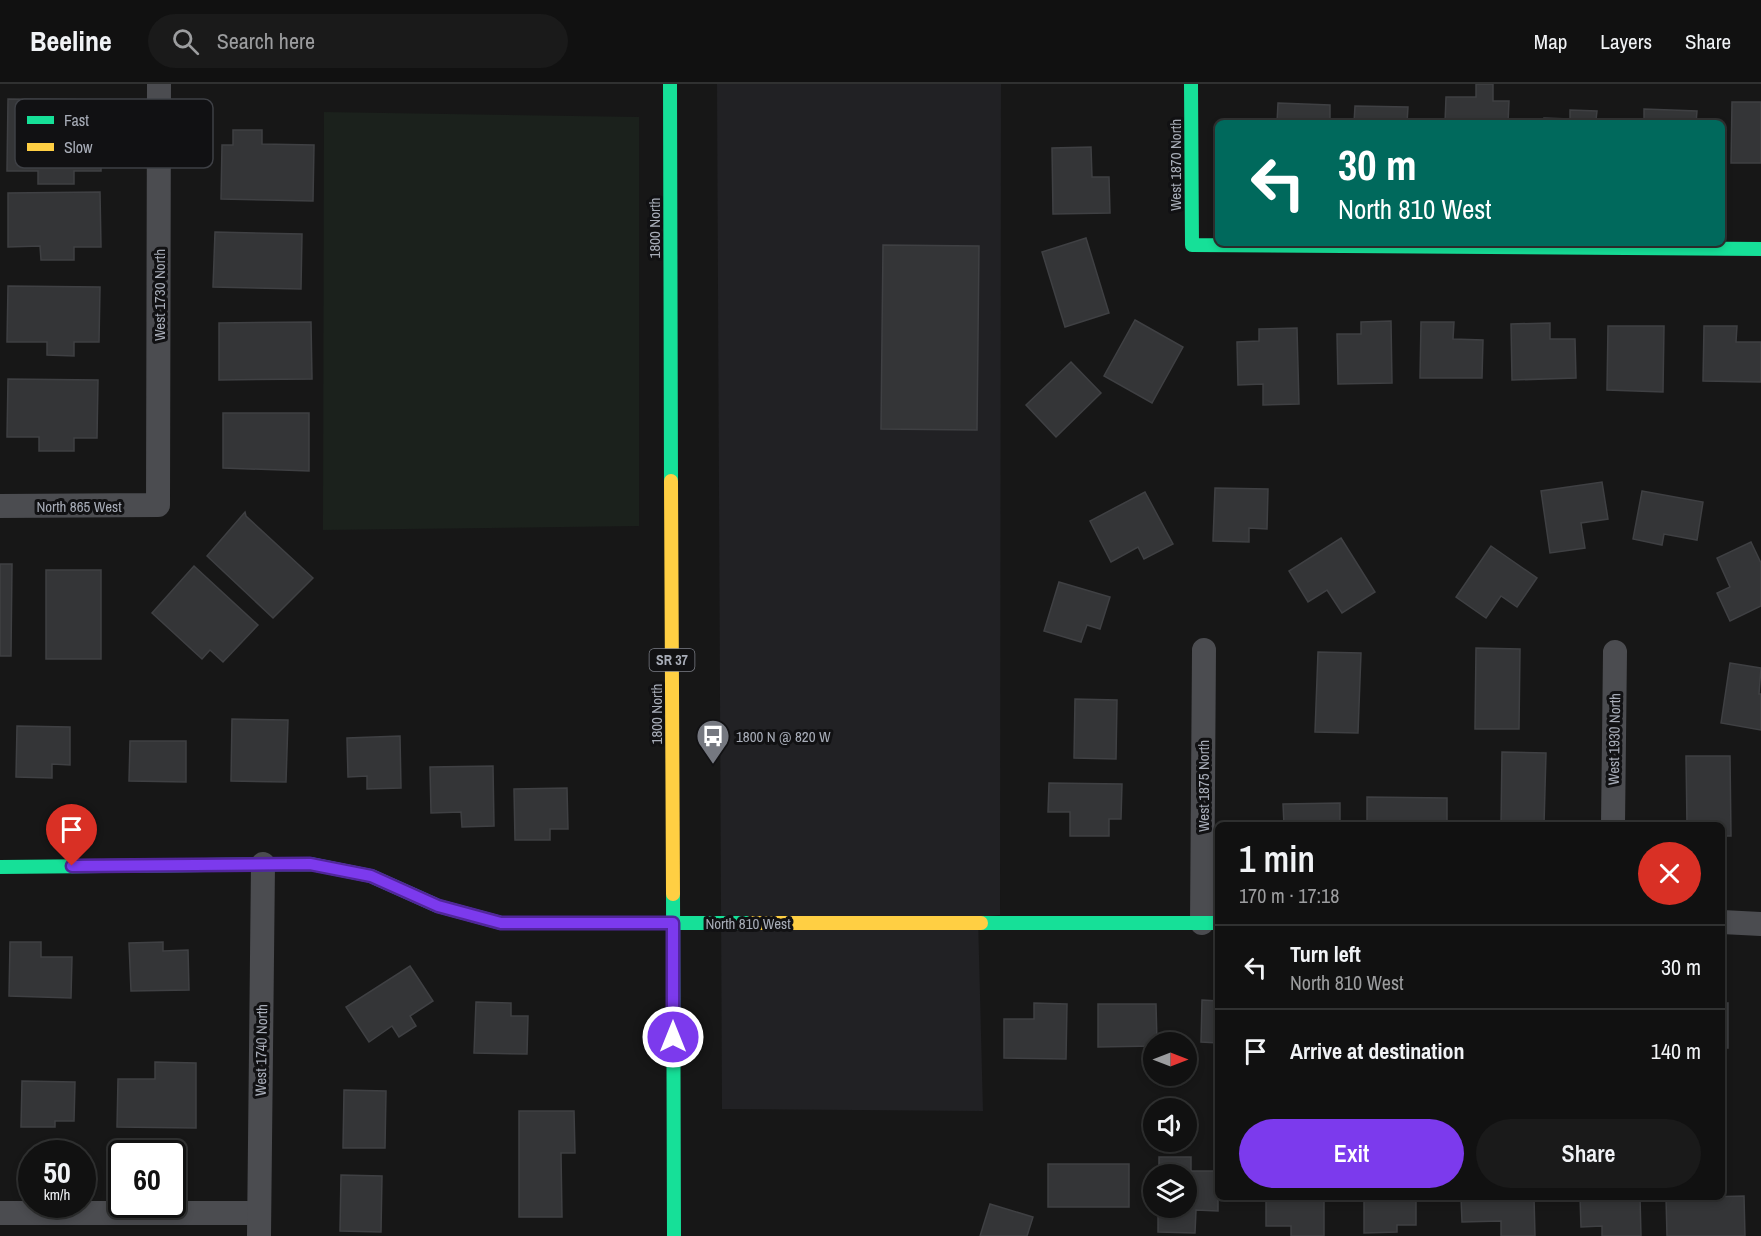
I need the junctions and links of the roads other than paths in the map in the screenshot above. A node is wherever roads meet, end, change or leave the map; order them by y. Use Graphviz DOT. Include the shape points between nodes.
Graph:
graph roads {
  1 [pos="159,84"];
  2 [pos="670,84"];
  3 [pos="1191,84"];
  4 [pos="159,99"];
  5 [pos="159,168"];
  6 [pos="1215,245"];
  7 [pos="1334,246"];
  8 [pos="1761,249"];
  9 [pos="158,505"];
  10 [pos="0,506"];
  11 [pos="1203,650"];
  12 [pos="1615,652"];
  13 [pos="1613,822"];
  14 [pos="264,864"];
  15 [pos="0,867"];
  16 [pos="1210,922"];
  17 [pos="1725,922"];
  18 [pos="673,923"];
  19 [pos="1761,924"];
  20 [pos="0,1213"];
  21 [pos="259,1225"];
  22 [pos="674,1236"];
  1 -- 4 [label="street, West 1730 North"];
  2 -- 18 [label="street, 1800 North / SR 37"];
  3 -- 6 [label="street, West 1870 North" via="1192,245"];
  5 -- 9 [label="street, West 1730 North"];
  7 -- 8 [label="street, West 1870 North"];
  9 -- 10 [label="street, North 865 West"];
  11 -- 16 [label="street, West 1875 North"];
  12 -- 13 [label="street, West 1930 North"];
  14 -- 15 [label="street, North 810 West"];
  14 -- 18 [label="street, North 810 West" via="310,864 371,876 438,906 501,923"];
  14 -- 21 [label="street, West 1740 North"];
  16 -- 18 [label="street, North 810 West"];
  17 -- 19 [label="street"];
  18 -- 22 [label="street, 1800 North / SR 37"];
  20 -- 21 [label="street"];
}
